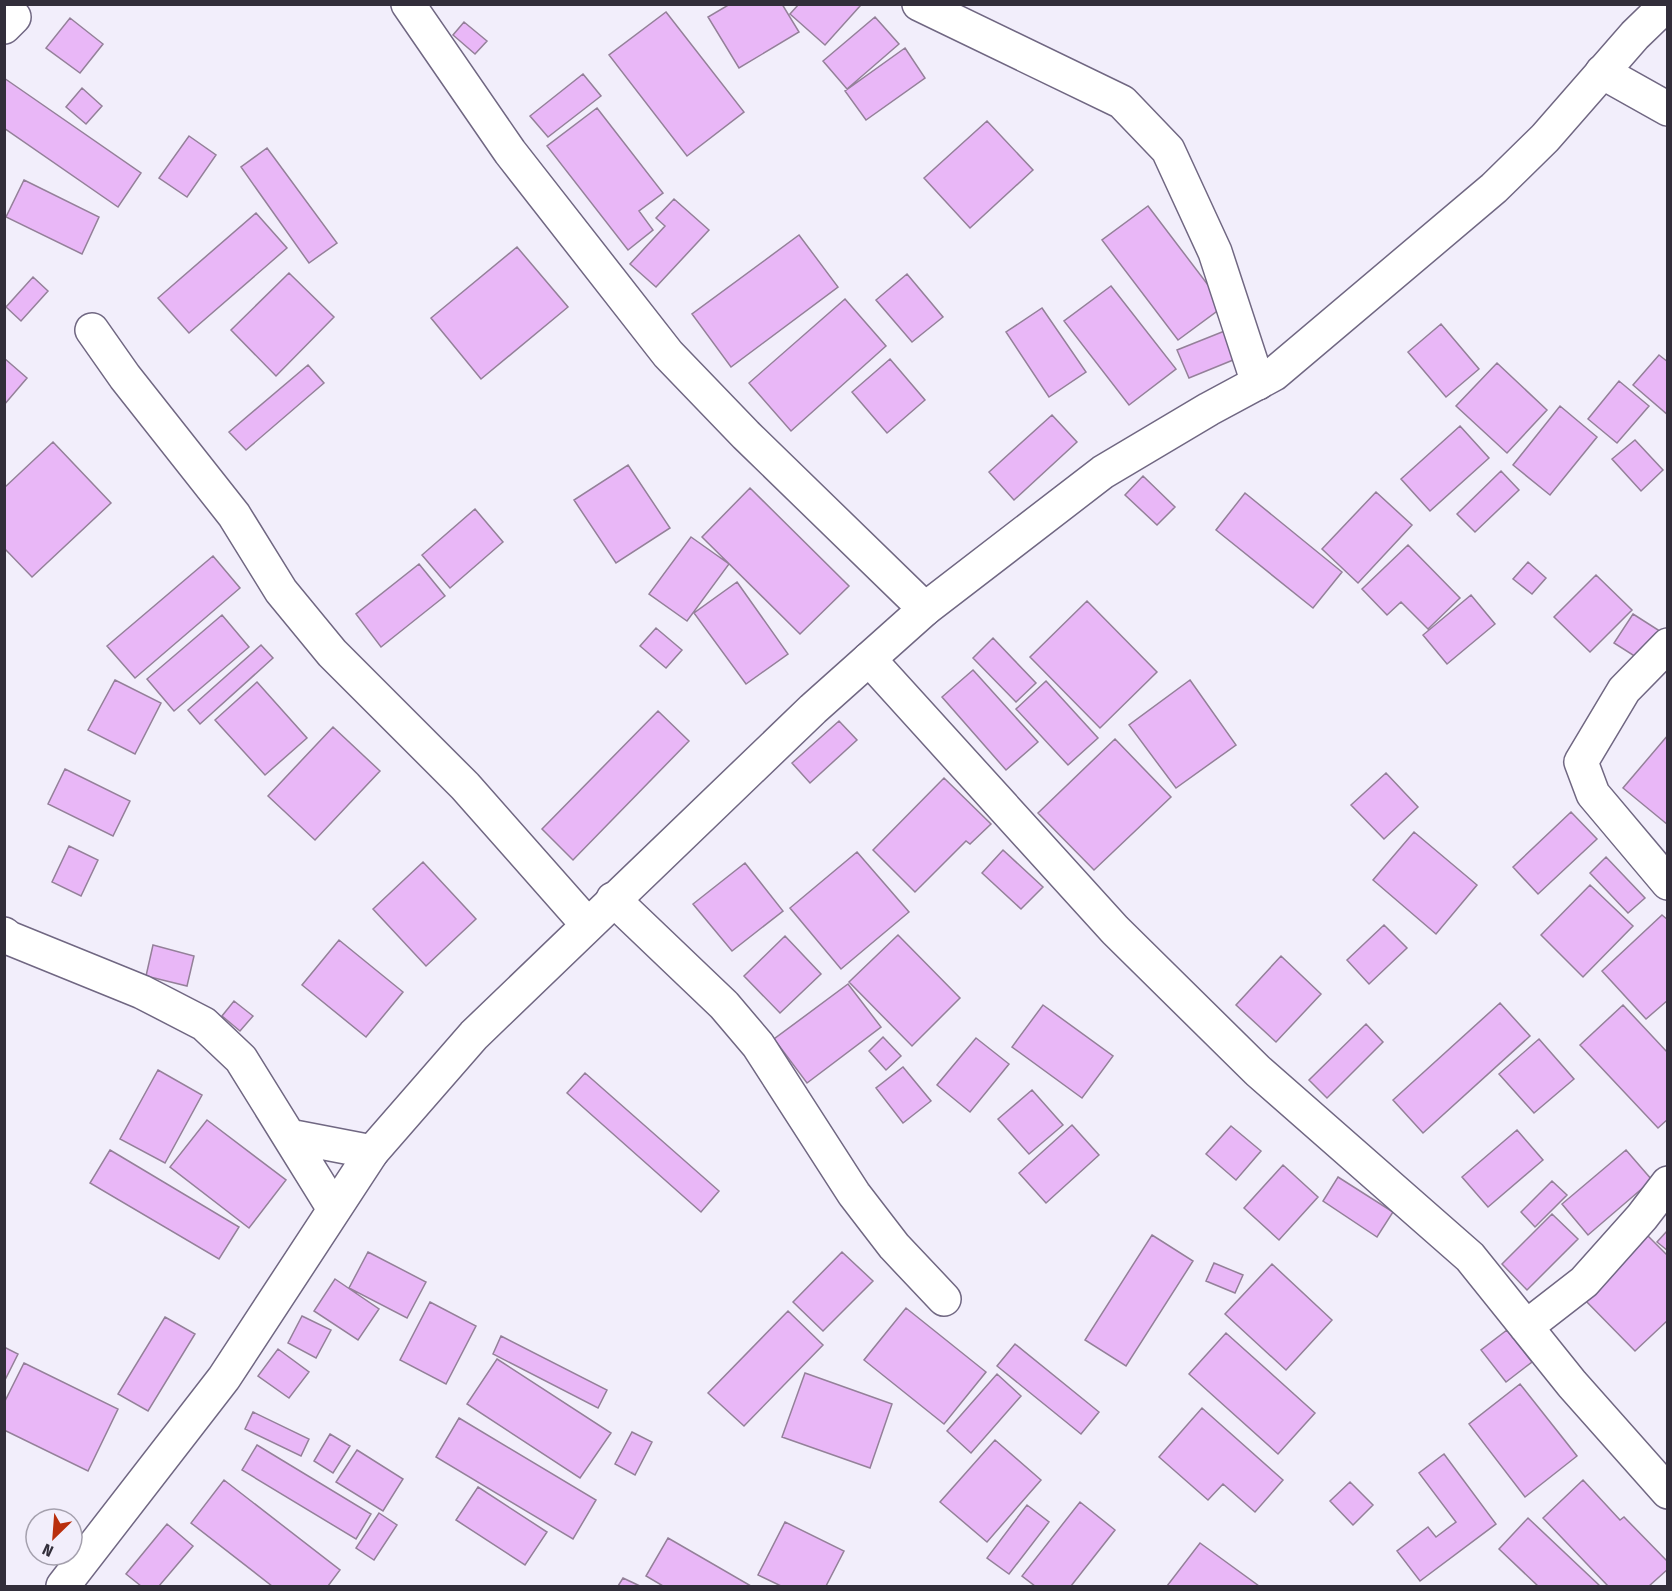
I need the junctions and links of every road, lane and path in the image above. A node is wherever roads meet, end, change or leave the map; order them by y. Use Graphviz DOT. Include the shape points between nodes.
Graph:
graph roads {
  1 [pos="408,4"];
  2 [pos="919,4"];
  3 [pos="1667,4"];
  4 [pos="1602,72"];
  5 [pos="1668,109"];
  6 [pos="92,330"];
  7 [pos="1258,382"];
  8 [pos="925,609"];
  9 [pos="1668,645"];
  10 [pos="869,659"];
  11 [pos="1668,883"];
  12 [pos="613,899"];
  13 [pos="587,924"];
  14 [pos="4,934"];
  15 [pos="289,1136"];
  16 [pos="372,1152"];
  17 [pos="1668,1183"];
  18 [pos="334,1209"];
  19 [pos="945,1299"];
  20 [pos="1526,1327"];
  21 [pos="1668,1492"];
  22 [pos="64,1586"];
  1 -- 8 [label="street" via="510,152 668,354"];
  2 -- 7 [label="street" via="1122,102 1168,150 1215,252"];
  3 -- 4 [label="street"];
  4 -- 5 [label="street"];
  4 -- 7 [label="street" via="1545,138 1494,188 1274,374"];
  6 -- 13 [label="street" via="234,515 281,591 332,653 465,786"];
  7 -- 8 [label="street" via="1103,472"];
  8 -- 10 [label="street"];
  9 -- 11 [label="street" via="1624,690 1581,762 1593,794"];
  10 -- 12 [label="street"];
  10 -- 20 [label="street" via="1115,930 1258,1071 1470,1257"];
  12 -- 13 [label="street"];
  12 -- 19 [label="street" via="724,1005 758,1045 854,1194 894,1246"];
  13 -- 16 [label="street" via="474,1035"];
  14 -- 15 [label="street" via="142,992 204,1024 241,1059"];
  15 -- 16 [label="street"];
  15 -- 18 [label="street"];
  16 -- 18 [label="street"];
  17 -- 20 [label="street" via="1584,1282"];
  18 -- 22 [label="street" via="224,1378"];
  20 -- 21 [label="street"];
}
